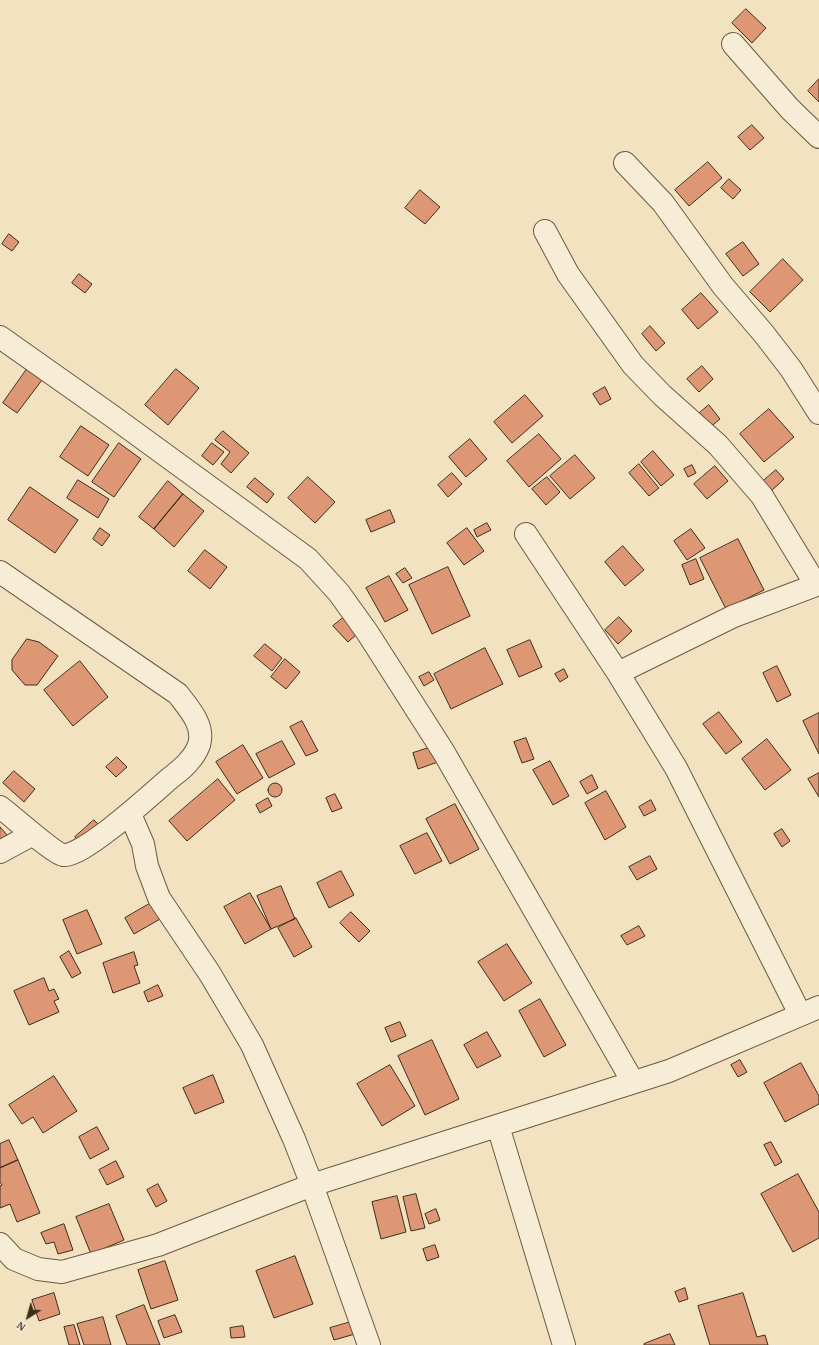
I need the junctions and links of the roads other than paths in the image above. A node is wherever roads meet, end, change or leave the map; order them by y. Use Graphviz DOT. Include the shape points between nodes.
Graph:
graph roads {
  1 [pos="733,44"];
  2 [pos="819,137"];
  3 [pos="625,163"];
  4 [pos="545,231"];
  5 [pos="0,337"];
  6 [pos="819,412"];
  7 [pos="526,534"];
  8 [pos="0,572"];
  9 [pos="818,584"];
  10 [pos="618,673"];
  11 [pos="0,807"];
  12 [pos="130,814"];
  13 [pos="33,834"];
  14 [pos="0,852"];
  15 [pos="809,1010"];
  16 [pos="633,1082"];
  17 [pos="498,1126"];
  18 [pos="312,1185"];
  19 [pos="5,1257"];
  20 [pos="369,1345"];
  21 [pos="564,1345"];
  1 -- 2 [label="street" via="790,109"];
  3 -- 6 [label="street" via="662,202 723,286 791,369"];
  4 -- 9 [label="street" via="568,274 633,365 718,445 762,496"];
  5 -- 16 [label="street" via="308,559 339,593 443,750"];
  7 -- 10 [label="street"];
  8 -- 12 [label="street" via="178,694 194,716 200,728 199,745 189,762"];
  9 -- 10 [label="street" via="734,616"];
  10 -- 15 [label="street" via="676,768"];
  11 -- 13 [label="street"];
  12 -- 13 [label="street" via="88,844 68,854 63,855 52,849"];
  12 -- 18 [label="street" via="143,844 147,866 159,898 210,974 252,1045"];
  13 -- 14 [label="street"];
  15 -- 16 [label="street" via="669,1071"];
  16 -- 17 [label="street"];
  17 -- 18 [label="street"];
  17 -- 21 [label="street"];
  18 -- 19 [label="street" via="158,1246 62,1272 38,1269"];
  18 -- 20 [label="street"];
}
